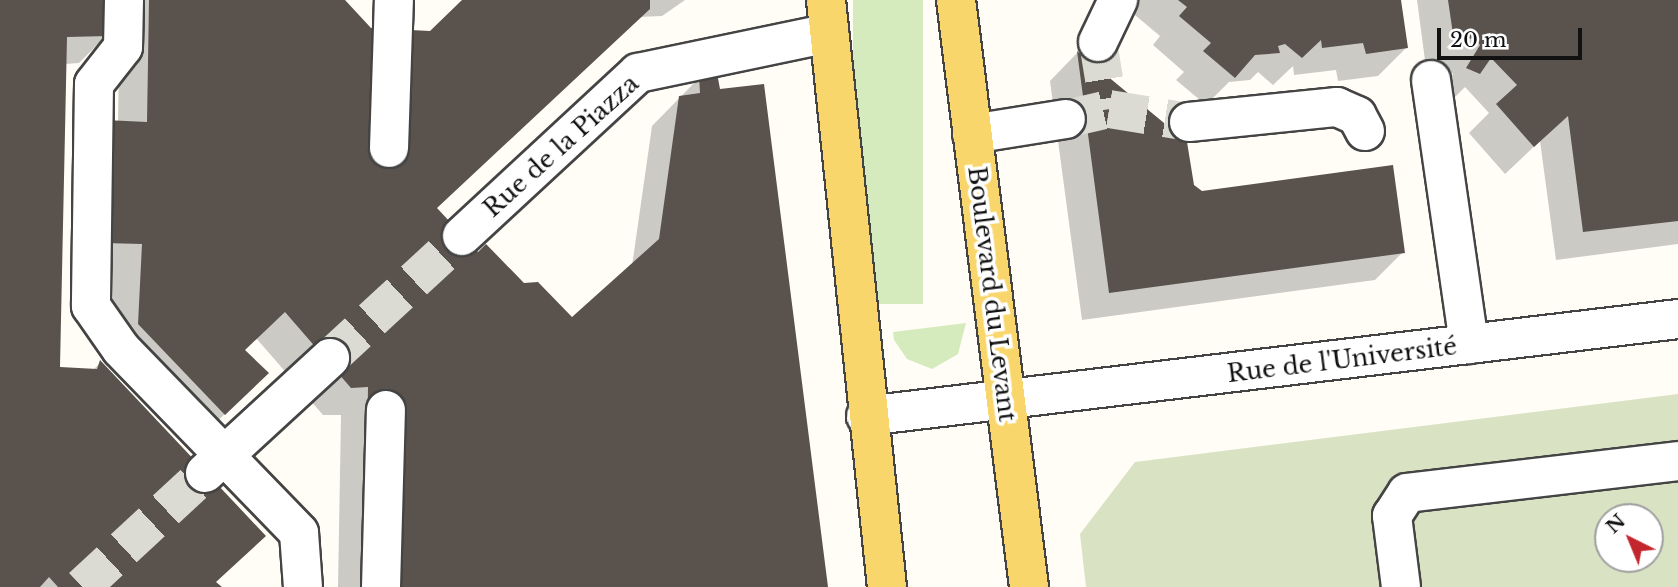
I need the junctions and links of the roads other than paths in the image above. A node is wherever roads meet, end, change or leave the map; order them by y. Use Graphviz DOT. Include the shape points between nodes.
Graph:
graph roads {
  1 [pos="124,0"];
  2 [pos="394,0"];
  3 [pos="956,0"];
  4 [pos="1118,0"];
  5 [pos="828,17"];
  6 [pos="1098,42"];
  7 [pos="1431,80"];
  8 [pos="1066,119"];
  9 [pos="1189,122"];
  10 [pos="1365,131"];
  11 [pos="972,134"];
  12 [pos="389,148"];
  13 [pos="463,236"];
  14 [pos="1678,319"];
  15 [pos="1469,344"];
  16 [pos="330,358"];
  17 [pos="1006,402"];
  18 [pos="386,410"];
  19 [pos="866,416"];
  20 [pos="1678,461"];
  21 [pos="215,464"];
  22 [pos="303,587"];
  23 [pos="381,587"];
  24 [pos="887,587"];
  25 [pos="1029,587"];
  26 [pos="1401,587"];
  1 -- 21 [label="street" via="123,47 94,84 91,306"];
  2 -- 12 [label="street"];
  3 -- 11 [label="main road, Boulevard du Levant"];
  4 -- 6 [label="street"];
  5 -- 13 [label="street, Rue de la Piazza" via="638,73"];
  5 -- 19 [label="main road"];
  7 -- 15 [label="street"];
  8 -- 11 [label="street"];
  9 -- 10 [label="street" via="1337,107 1357,116"];
  11 -- 17 [label="main road, Boulevard du Levant"];
  14 -- 15 [label="street, Rue de l'Université"];
  15 -- 17 [label="street, Rue de l'Université"];
  16 -- 21 [label="street"];
  17 -- 19 [label="street, Rue de l'Université"];
  17 -- 25 [label="main road, Boulevard du Levant"];
  18 -- 23 [label="street"];
  19 -- 24 [label="main road"];
  20 -- 26 [label="street" via="1407,493 1392,516"];
  21 -- 22 [label="street" via="299,533"];
}
